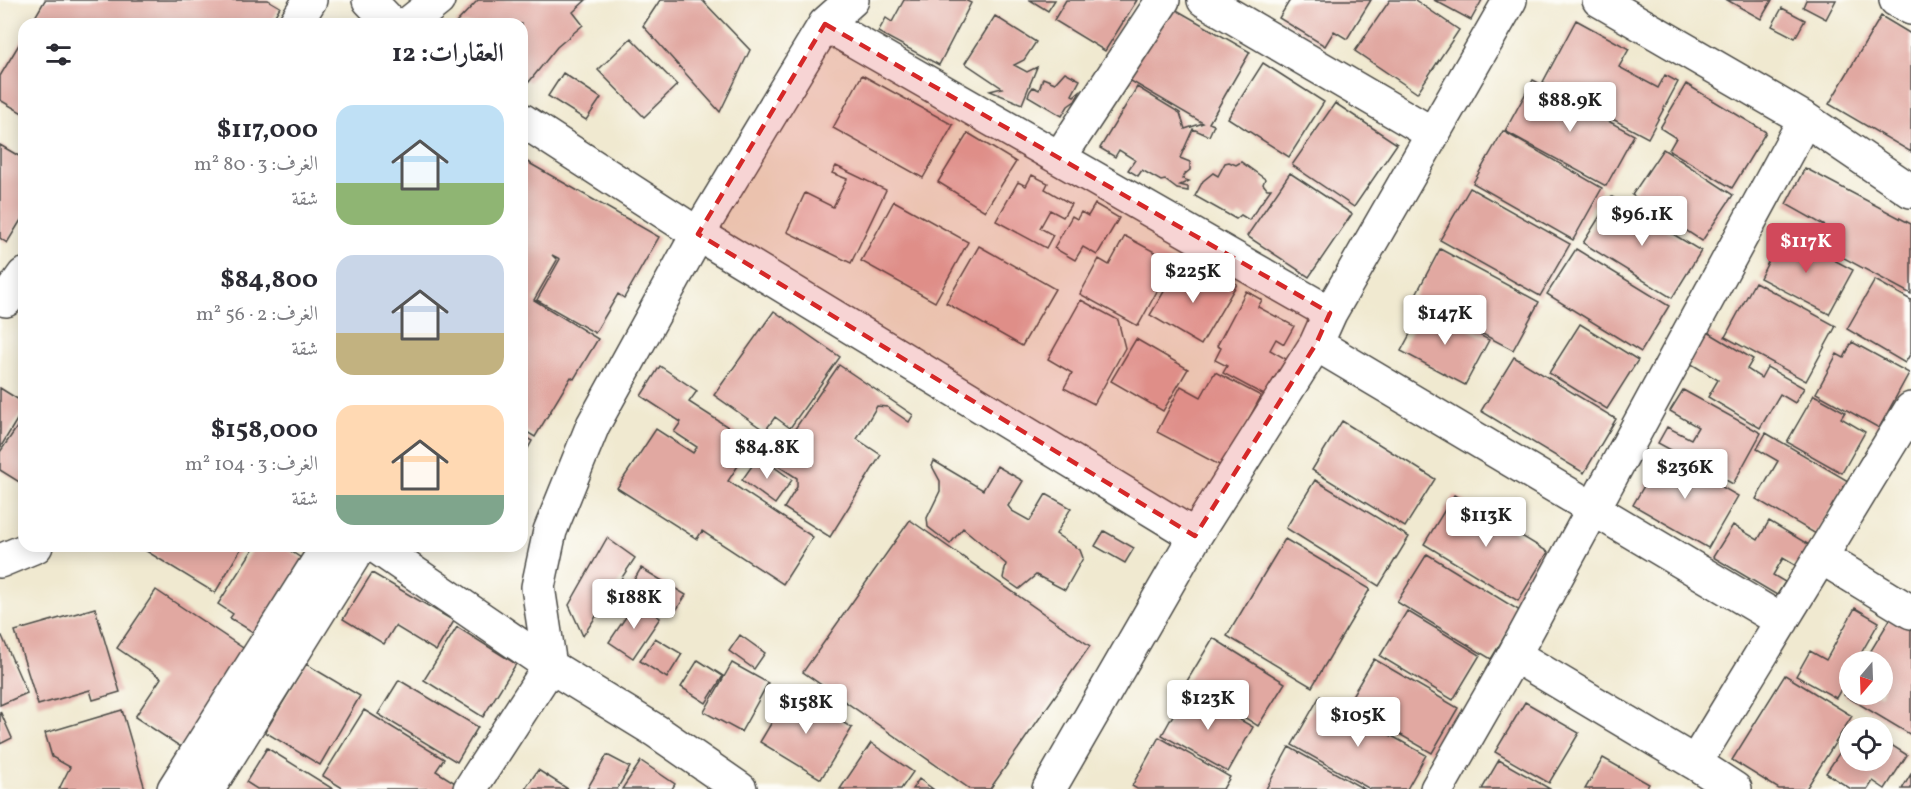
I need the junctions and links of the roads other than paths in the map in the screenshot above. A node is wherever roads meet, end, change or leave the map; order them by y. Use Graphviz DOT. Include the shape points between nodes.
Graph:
graph roads {
  1 [pos="310,0"];
  2 [pos="369,0"];
  3 [pos="438,0"];
  4 [pos="852,0"];
  5 [pos="1163,0"];
  6 [pos="1204,0"];
  7 [pos="1510,0"];
  8 [pos="1599,0"];
  9 [pos="1896,0"];
  10 [pos="1911,8"];
  11 [pos="299,18"];
  12 [pos="386,18"];
  13 [pos="416,18"];
  14 [pos="825,24"];
  15 [pos="1805,119"];
  16 [pos="528,124"];
  17 [pos="1433,134"];
  18 [pos="1059,158"];
  19 [pos="1911,191"];
  20 [pos="698,234"];
  21 [pos="1330,313"];
  22 [pos="1316,344"];
  23 [pos="1911,409"];
  24 [pos="1593,510"];
  25 [pos="1195,536"];
  26 [pos="22,552"];
  27 [pos="323,552"];
  28 [pos="356,552"];
  29 [pos="384,552"];
  30 [pos="1821,557"];
  31 [pos="0,561"];
  32 [pos="1911,612"];
  33 [pos="1782,621"];
  34 [pos="1514,655"];
  35 [pos="550,666"];
  36 [pos="1695,763"];
  37 [pos="174,789"];
  38 [pos="208,789"];
  39 [pos="470,789"];
  40 [pos="740,789"];
  41 [pos="1049,789"];
  42 [pos="1437,789"];
  43 [pos="1735,789"];
  1 -- 11 [label="street"];
  2 -- 12 [label="street"];
  3 -- 13 [label="street"];
  4 -- 14 [label="street"];
  5 -- 18 [label="street"];
  6 -- 17 [label="street"];
  7 -- 17 [label="street"];
  8 -- 15 [label="street"];
  9 -- 10 [label="street"];
  14 -- 18 [label="street"];
  14 -- 20 [label="street"];
  15 -- 19 [label="street"];
  15 -- 24 [label="street"];
  16 -- 20 [label="street"];
  17 -- 21 [label="street"];
  18 -- 21 [label="street"];
  20 -- 25 [label="street"];
  20 -- 35 [label="street" via="593,425 550,531 538,587"];
  21 -- 22 [label="street"];
  22 -- 24 [label="street"];
  22 -- 25 [label="street"];
  23 -- 30 [label="street"];
  24 -- 33 [label="street"];
  24 -- 34 [label="street"];
  25 -- 41 [label="street"];
  26 -- 31 [label="street"];
  27 -- 37 [label="street"];
  28 -- 38 [label="street"];
  29 -- 35 [label="street"];
  30 -- 32 [label="street"];
  30 -- 33 [label="street"];
  33 -- 36 [label="street"];
  34 -- 36 [label="street"];
  34 -- 42 [label="street"];
  35 -- 39 [label="street"];
  35 -- 40 [label="street" via="656,731"];
  36 -- 43 [label="street"];
}
